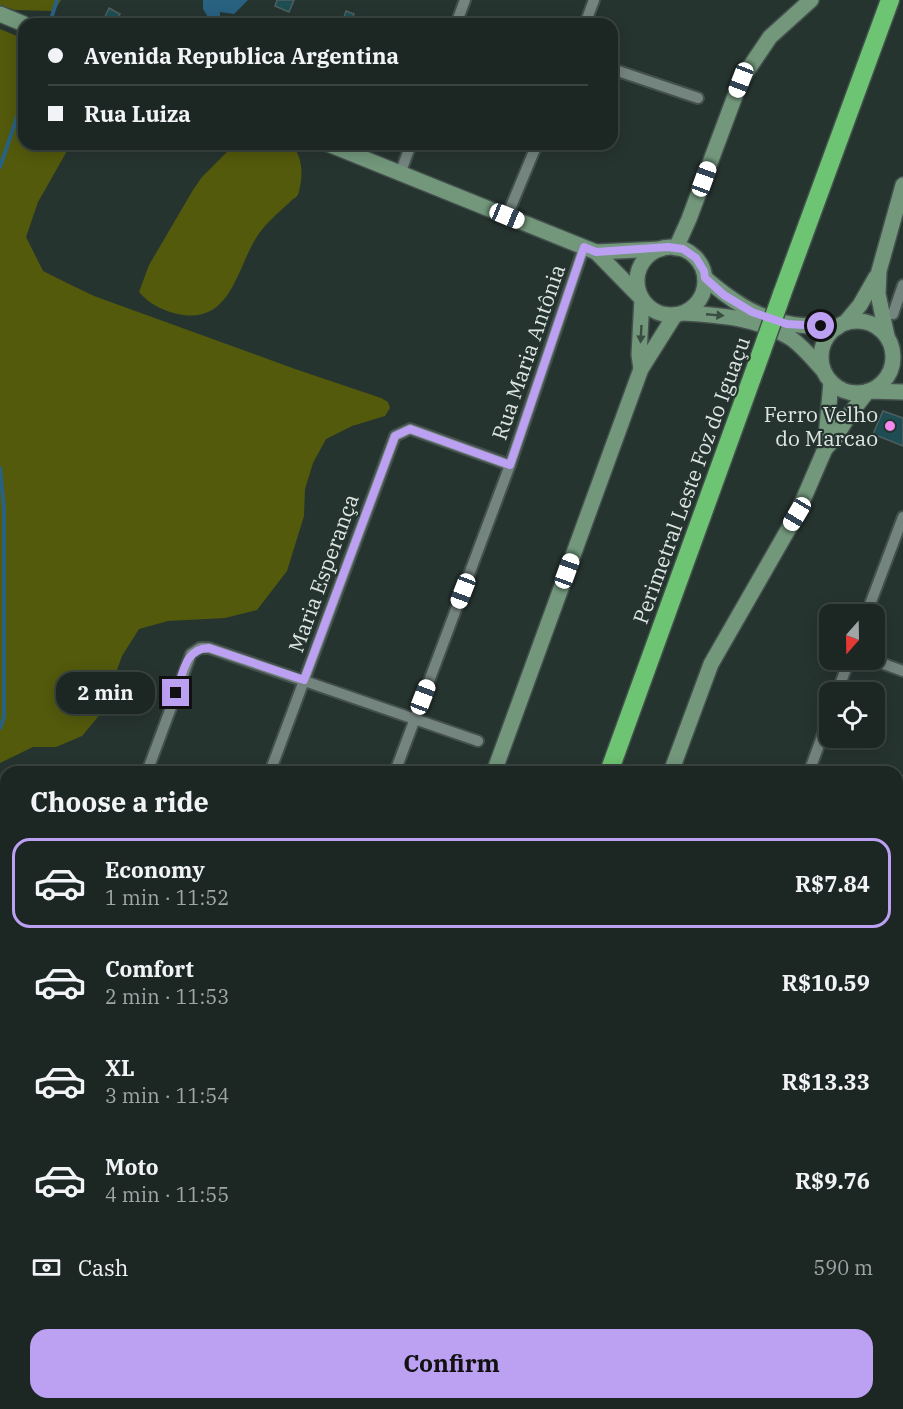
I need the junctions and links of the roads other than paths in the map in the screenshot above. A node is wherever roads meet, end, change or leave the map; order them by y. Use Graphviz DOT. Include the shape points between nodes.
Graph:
graph roads {
  1 [pos="465,0"];
  2 [pos="594,0"];
  3 [pos="811,0"];
  4 [pos="890,0"];
  5 [pos="0,14"];
  6 [pos="458,18"];
  7 [pos="587,18"];
  8 [pos="18,22"];
  9 [pos="618,71"];
  10 [pos="698,98"];
  11 [pos="342,150"];
  12 [pos="409,150"];
  13 [pos="534,150"];
  14 [pos="400,174"];
  15 [pos="903,185"];
  16 [pos="507,216"];
  17 [pos="668,248"];
  18 [pos="590,250"];
  19 [pos="879,271"];
  20 [pos="705,278"];
  21 [pos="903,285"];
  22 [pos="642,298"];
  23 [pos="678,314"];
  24 [pos="893,314"];
  25 [pos="841,325"];
  26 [pos="887,338"];
  27 [pos="898,359"];
  28 [pos="641,369"];
  29 [pos="822,369"];
  30 [pos="831,382"];
  31 [pos="868,391"];
  32 [pos="903,392"];
  33 [pos="825,449"];
  34 [pos="510,465"];
  35 [pos="903,517"];
  36 [pos="870,604"];
  37 [pos="885,664"];
  38 [pos="903,671"];
  39 [pos="304,680"];
  40 [pos="415,718"];
  41 [pos="478,741"];
  42 [pos="819,745"];
  43 [pos="149,766"];
  44 [pos="272,766"];
  45 [pos="397,766"];
  46 [pos="496,766"];
  47 [pos="611,766"];
  48 [pos="673,766"];
  49 [pos="811,766"];
  1 -- 6 [label="street"];
  2 -- 7 [label="street"];
  3 -- 17 [label="street" via="770,37 741,80 689,219"];
  4 -- 47 [label="highway, Perimetral Leste Foz do Iguaçu, bridge"];
  5 -- 8 [label="street"];
  9 -- 10 [label="street"];
  11 -- 14 [label="street"];
  12 -- 14 [label="street"];
  13 -- 16 [label="street"];
  14 -- 16 [label="street"];
  15 -- 19 [label="street"];
  16 -- 18 [label="street"];
  17 -- 18 [label="street"];
  17 -- 20 [label="street" via="683,249 696,258"];
  17 -- 22 [label="street" via="648,256 639,269"];
  18 -- 22 [label="street"];
  18 -- 34 [label="street, Rua Maria Antônia"];
  19 -- 25 [label="street" via="860,305"];
  19 -- 26 [label="street" via="878,294"];
  20 -- 23 [label="street" via="700,300"];
  20 -- 25 [label="street" via="752,312 787,324"];
  21 -- 24 [label="street"];
  22 -- 23 [label="street" via="660,313"];
  22 -- 28 [label="street, one-way"];
  23 -- 28 [label="street"];
  23 -- 29 [label="street, one-way" via="747,320 801,347"];
  25 -- 26 [label="street" via="853,321 869,323"];
  25 -- 29 [label="street" via="831,331 822,345"];
  26 -- 27 [label="street"];
  27 -- 31 [label="street" via="887,377"];
  28 -- 46 [label="street"];
  29 -- 30 [label="street"];
  30 -- 31 [label="street" via="844,391"];
  30 -- 33 [label="street"];
  31 -- 32 [label="street"];
  31 -- 33 [label="street"];
  33 -- 48 [label="street" via="797,514 711,664"];
  34 -- 39 [label="street, Maria Esperança" via="410,429 395,436"];
  34 -- 40 [label="street, Rua Maria Antônia"];
  35 -- 36 [label="street"];
  37 -- 38 [label="street"];
  39 -- 40 [label="street"];
  39 -- 43 [label="street" via="200,648 191,654"];
  39 -- 44 [label="street, Maria Esperança"];
  40 -- 41 [label="street"];
  40 -- 45 [label="street, Rua Maria Antônia"];
  42 -- 49 [label="street"];
}
